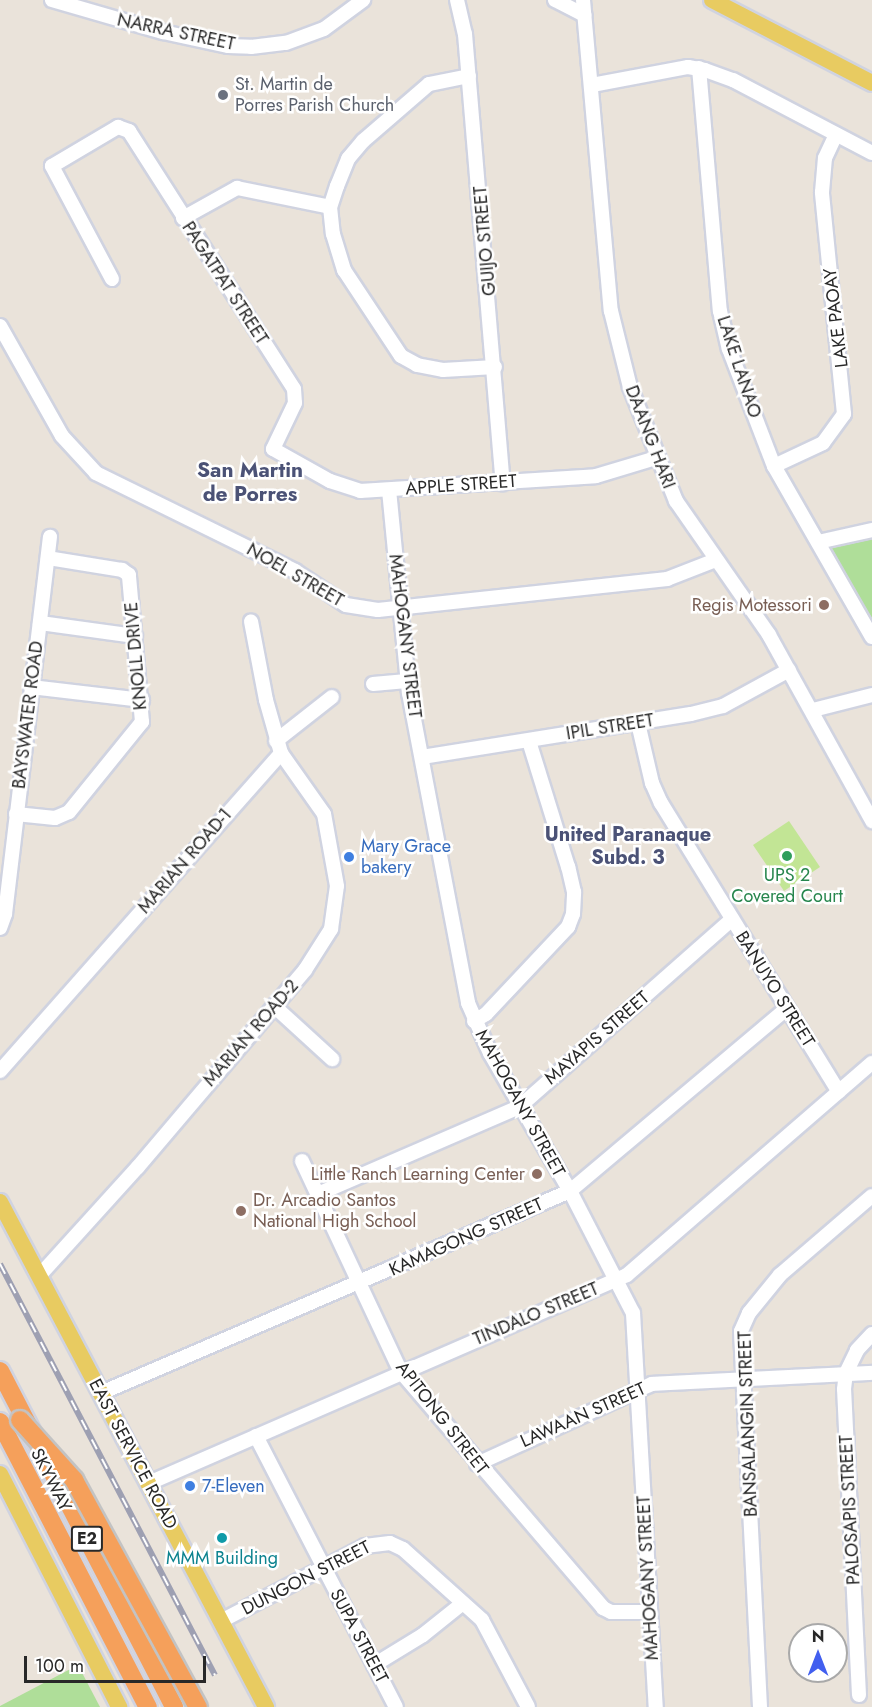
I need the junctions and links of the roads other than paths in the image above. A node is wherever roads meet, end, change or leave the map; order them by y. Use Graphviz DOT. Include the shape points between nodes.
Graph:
graph roads {
  1 [pos="52,0"];
  2 [pos="363,0"];
  3 [pos="457,0"];
  4 [pos="555,0"];
  5 [pos="583,0"];
  6 [pos="714,0"];
  7 [pos="584,15"];
  8 [pos="699,68"];
  9 [pos="469,76"];
  10 [pos="872,83"];
  11 [pos="592,85"];
  12 [pos="836,134"];
  13 [pos="872,153"];
  14 [pos="330,207"];
  15 [pos="183,218"];
  16 [pos="112,279"];
  17 [pos="0,326"];
  18 [pos="495,367"];
  19 [pos="273,448"];
  20 [pos="656,458"];
  21 [pos="774,466"];
  22 [pos="503,483"];
  23 [pos="389,490"];
  24 [pos="872,530"];
  25 [pos="50,537"];
  26 [pos="818,542"];
  27 [pos="48,558"];
  28 [pos="716,560"];
  29 [pos="398,607"];
  30 [pos="251,621"];
  31 [pos="40,623"];
  32 [pos="135,636"];
  33 [pos="872,637"];
  34 [pos="789,670"];
  35 [pos="408,681"];
  36 [pos="373,684"];
  37 [pos="31,687"];
  38 [pos="872,695"];
  39 [pos="332,697"];
  40 [pos="142,700"];
  41 [pos="813,710"];
  42 [pos="638,723"];
  43 [pos="529,741"];
  44 [pos="278,747"];
  45 [pos="422,757"];
  46 [pos="866,799"];
  47 [pos="16,814"];
  48 [pos="872,821"];
  49 [pos="732,919"];
  50 [pos="0,928"];
  51 [pos="274,1006"];
  52 [pos="786,1008"];
  53 [pos="474,1021"];
  54 [pos="332,1059"];
  55 [pos="872,1063"];
  56 [pos="0,1071"];
  57 [pos="839,1092"];
  58 [pos="519,1107"];
  59 [pos="302,1161"];
  60 [pos="570,1191"];
  61 [pos="318,1194"];
  62 [pos="872,1196"];
  63 [pos="0,1202"];
  64 [pos="39,1276"];
  65 [pos="615,1280"];
  66 [pos="358,1284"];
  67 [pos="872,1334"];
  68 [pos="0,1371"];
  69 [pos="401,1372"];
  70 [pos="846,1373"];
  71 [pos="872,1373"];
  72 [pos="743,1379"];
  73 [pos="0,1382"];
  74 [pos="640,1388"];
  75 [pos="101,1393"];
  76 [pos="20,1420"];
  77 [pos="0,1422"];
  78 [pos="256,1436"];
  79 [pos="0,1438"];
  80 [pos="477,1464"];
  81 [pos="0,1474"];
  82 [pos="149,1483"];
  83 [pos="324,1569"];
  84 [pos="463,1602"];
  85 [pos="648,1612"];
  86 [pos="220,1622"];
  87 [pos="374,1665"];
  88 [pos="859,1695"];
  89 [pos="146,1706"];
  90 [pos="119,1707"];
  91 [pos="167,1707"];
  92 [pos="174,1707"];
  93 [pos="198,1707"];
  94 [pos="266,1707"];
  95 [pos="396,1707"];
  96 [pos="528,1707"];
  97 [pos="656,1707"];
  98 [pos="760,1707"];
  1 -- 2 [label="street, NARRA STREET" via="174,34 250,47 286,43 324,29"];
  3 -- 9 [label="street, GUIJO STREET"];
  4 -- 7 [label="street"];
  5 -- 7 [label="street, DAANG HARI"];
  6 -- 10 [label="main road"];
  7 -- 11 [label="street, DAANG HARI"];
  8 -- 11 [label="street"];
  8 -- 12 [label="street" via="733,80"];
  8 -- 21 [label="street, LAKE LANAO" via="720,311 729,349"];
  9 -- 14 [label="street" via="429,84 363,141 343,169"];
  9 -- 18 [label="street, GUIJO STREET"];
  11 -- 20 [label="street, DAANG HARI" via="611,311 622,364"];
  12 -- 13 [label="street"];
  12 -- 21 [label="street, LAKE PAOAY" via="825,158 822,192 844,414 823,443"];
  14 -- 15 [label="street" via="237,188"];
  14 -- 18 [label="street" via="344,270 401,356 417,365 443,370"];
  15 -- 16 [label="street, PAGATPAT STREET" via="129,131 118,127 52,165"];
  15 -- 19 [label="street, PAGATPAT STREET" via="294,389 295,403"];
  17 -- 29 [label="street, NOEL STREET" via="62,436 96,473 295,571 346,605 366,610"];
  18 -- 22 [label="street, GUIJO STREET"];
  19 -- 23 [label="street, APPLE STREET" via="348,488"];
  20 -- 22 [label="street, APPLE STREET" via="614,474"];
  20 -- 28 [label="street, DAANG HARI" via="676,501"];
  21 -- 26 [label="street, LAKE LANAO"];
  22 -- 23 [label="street, APPLE STREET"];
  23 -- 29 [label="street, MAHOGANY STREET"];
  24 -- 26 [label="street"];
  25 -- 27 [label="street, BAYSWATER ROAD"];
  26 -- 33 [label="street, LAKE LANAO"];
  27 -- 31 [label="street, BAYSWATER ROAD"];
  27 -- 32 [label="street, KNOLL DRIVE" via="126,571"];
  28 -- 29 [label="street, NOEL STREET" via="667,579"];
  28 -- 34 [label="street, DAANG HARI"];
  29 -- 35 [label="street, MAHOGANY STREET"];
  30 -- 44 [label="street"];
  31 -- 32 [label="street"];
  31 -- 37 [label="street, BAYSWATER ROAD"];
  32 -- 40 [label="street, KNOLL DRIVE"];
  34 -- 41 [label="street, DAANG HARI"];
  34 -- 42 [label="street, IPIL STREET" via="723,706"];
  35 -- 36 [label="street"];
  35 -- 45 [label="street, MAHOGANY STREET"];
  37 -- 40 [label="street"];
  37 -- 47 [label="street, BAYSWATER ROAD"];
  38 -- 41 [label="street"];
  39 -- 44 [label="street, MARIAN ROAD-1"];
  40 -- 47 [label="street, KNOLL DRIVE" via="142,722 69,812 55,818"];
  41 -- 46 [label="street, DAANG HARI"];
  42 -- 43 [label="street, IPIL STREET"];
  42 -- 49 [label="street, BANUYO STREET" via="652,783 661,803"];
  43 -- 45 [label="street, IPIL STREET"];
  43 -- 53 [label="street" via="568,867 574,892 573,914 568,927 486,1014"];
  44 -- 51 [label="street, MARIAN ROAD-2" via="324,814 337,886 335,915 324,942"];
  44 -- 56 [label="street, MARIAN ROAD-1"];
  45 -- 53 [label="street, MAHOGANY STREET"];
  46 -- 48 [label="street, DAANG HARI"];
  47 -- 50 [label="street, BAYSWATER ROAD" via="5,914"];
  49 -- 52 [label="street, BANUYO STREET"];
  49 -- 58 [label="street, MAYAPIS STREET"];
  51 -- 54 [label="street"];
  51 -- 64 [label="street, MARIAN ROAD-2" via="138,1167"];
  52 -- 57 [label="street, BANUYO STREET"];
  52 -- 60 [label="street, KAMAGONG STREET"];
  53 -- 58 [label="street, MAHOGANY STREET"];
  55 -- 57 [label="street, TINDALO STREET"];
  57 -- 65 [label="street, TINDALO STREET" via="627,1275"];
  58 -- 60 [label="street, MAHOGANY STREET"];
  58 -- 61 [label="street, MAYAPIS STREET"];
  59 -- 61 [label="street, APITONG STREET"];
  60 -- 65 [label="street, MAHOGANY STREET"];
  60 -- 66 [label="street, KAMAGONG STREET"];
  61 -- 66 [label="street, APITONG STREET"];
  62 -- 72 [label="street, BANSALANGIN STREET" via="780,1275 749,1313 741,1331"];
  63 -- 64 [label="main road, EAST SERVICE ROAD"];
  64 -- 75 [label="main road, EAST SERVICE ROAD"];
  65 -- 69 [label="street, TINDALO STREET"];
  65 -- 74 [label="street, MAHOGANY STREET" via="633,1312"];
  66 -- 69 [label="street, APITONG STREET"];
  66 -- 75 [label="street, KAMAGONG STREET"];
  67 -- 70 [label="street" via="857,1350"];
  68 -- 92 [label="highway, E2"];
  69 -- 78 [label="street, TINDALO STREET"];
  69 -- 80 [label="street, APITONG STREET"];
  70 -- 71 [label="street, LAWAAN STREET"];
  70 -- 72 [label="street, LAWAAN STREET"];
  70 -- 88 [label="street, PALOSAPIS STREET"];
  72 -- 74 [label="street, LAWAAN STREET"];
  72 -- 98 [label="street, BANSALANGIN STREET"];
  73 -- 76 [label="highway, SKYWAY / E2"];
  74 -- 80 [label="street, LAWAAN STREET"];
  74 -- 85 [label="street, MAHOGANY STREET"];
  75 -- 82 [label="main road, EAST SERVICE ROAD"];
  76 -- 91 [label="highway, SKYWAY / E2, bridge"];
  76 -- 93 [label="highway, bridge" via="74,1480"];
  77 -- 89 [label="highway, SKYWAY / E2"];
  78 -- 82 [label="street, TINDALO STREET"];
  78 -- 83 [label="street, SUPA STREET"];
  79 -- 89 [label="highway, E2"];
  80 -- 85 [label="street, APITONG STREET" via="603,1608 611,1612"];
  81 -- 90 [label="main road"];
  82 -- 86 [label="main road, EAST SERVICE ROAD"];
  83 -- 84 [label="street, DUNGON STREET" via="365,1546 390,1543 403,1549"];
  83 -- 86 [label="street, DUNGON STREET"];
  83 -- 87 [label="street, SUPA STREET"];
  84 -- 87 [label="street" via="423,1635"];
  84 -- 96 [label="street, DUNGON STREET" via="491,1634"];
  85 -- 97 [label="street, MAHOGANY STREET"];
  86 -- 94 [label="main road, EAST SERVICE ROAD"];
  87 -- 95 [label="street, SUPA STREET"];
}
